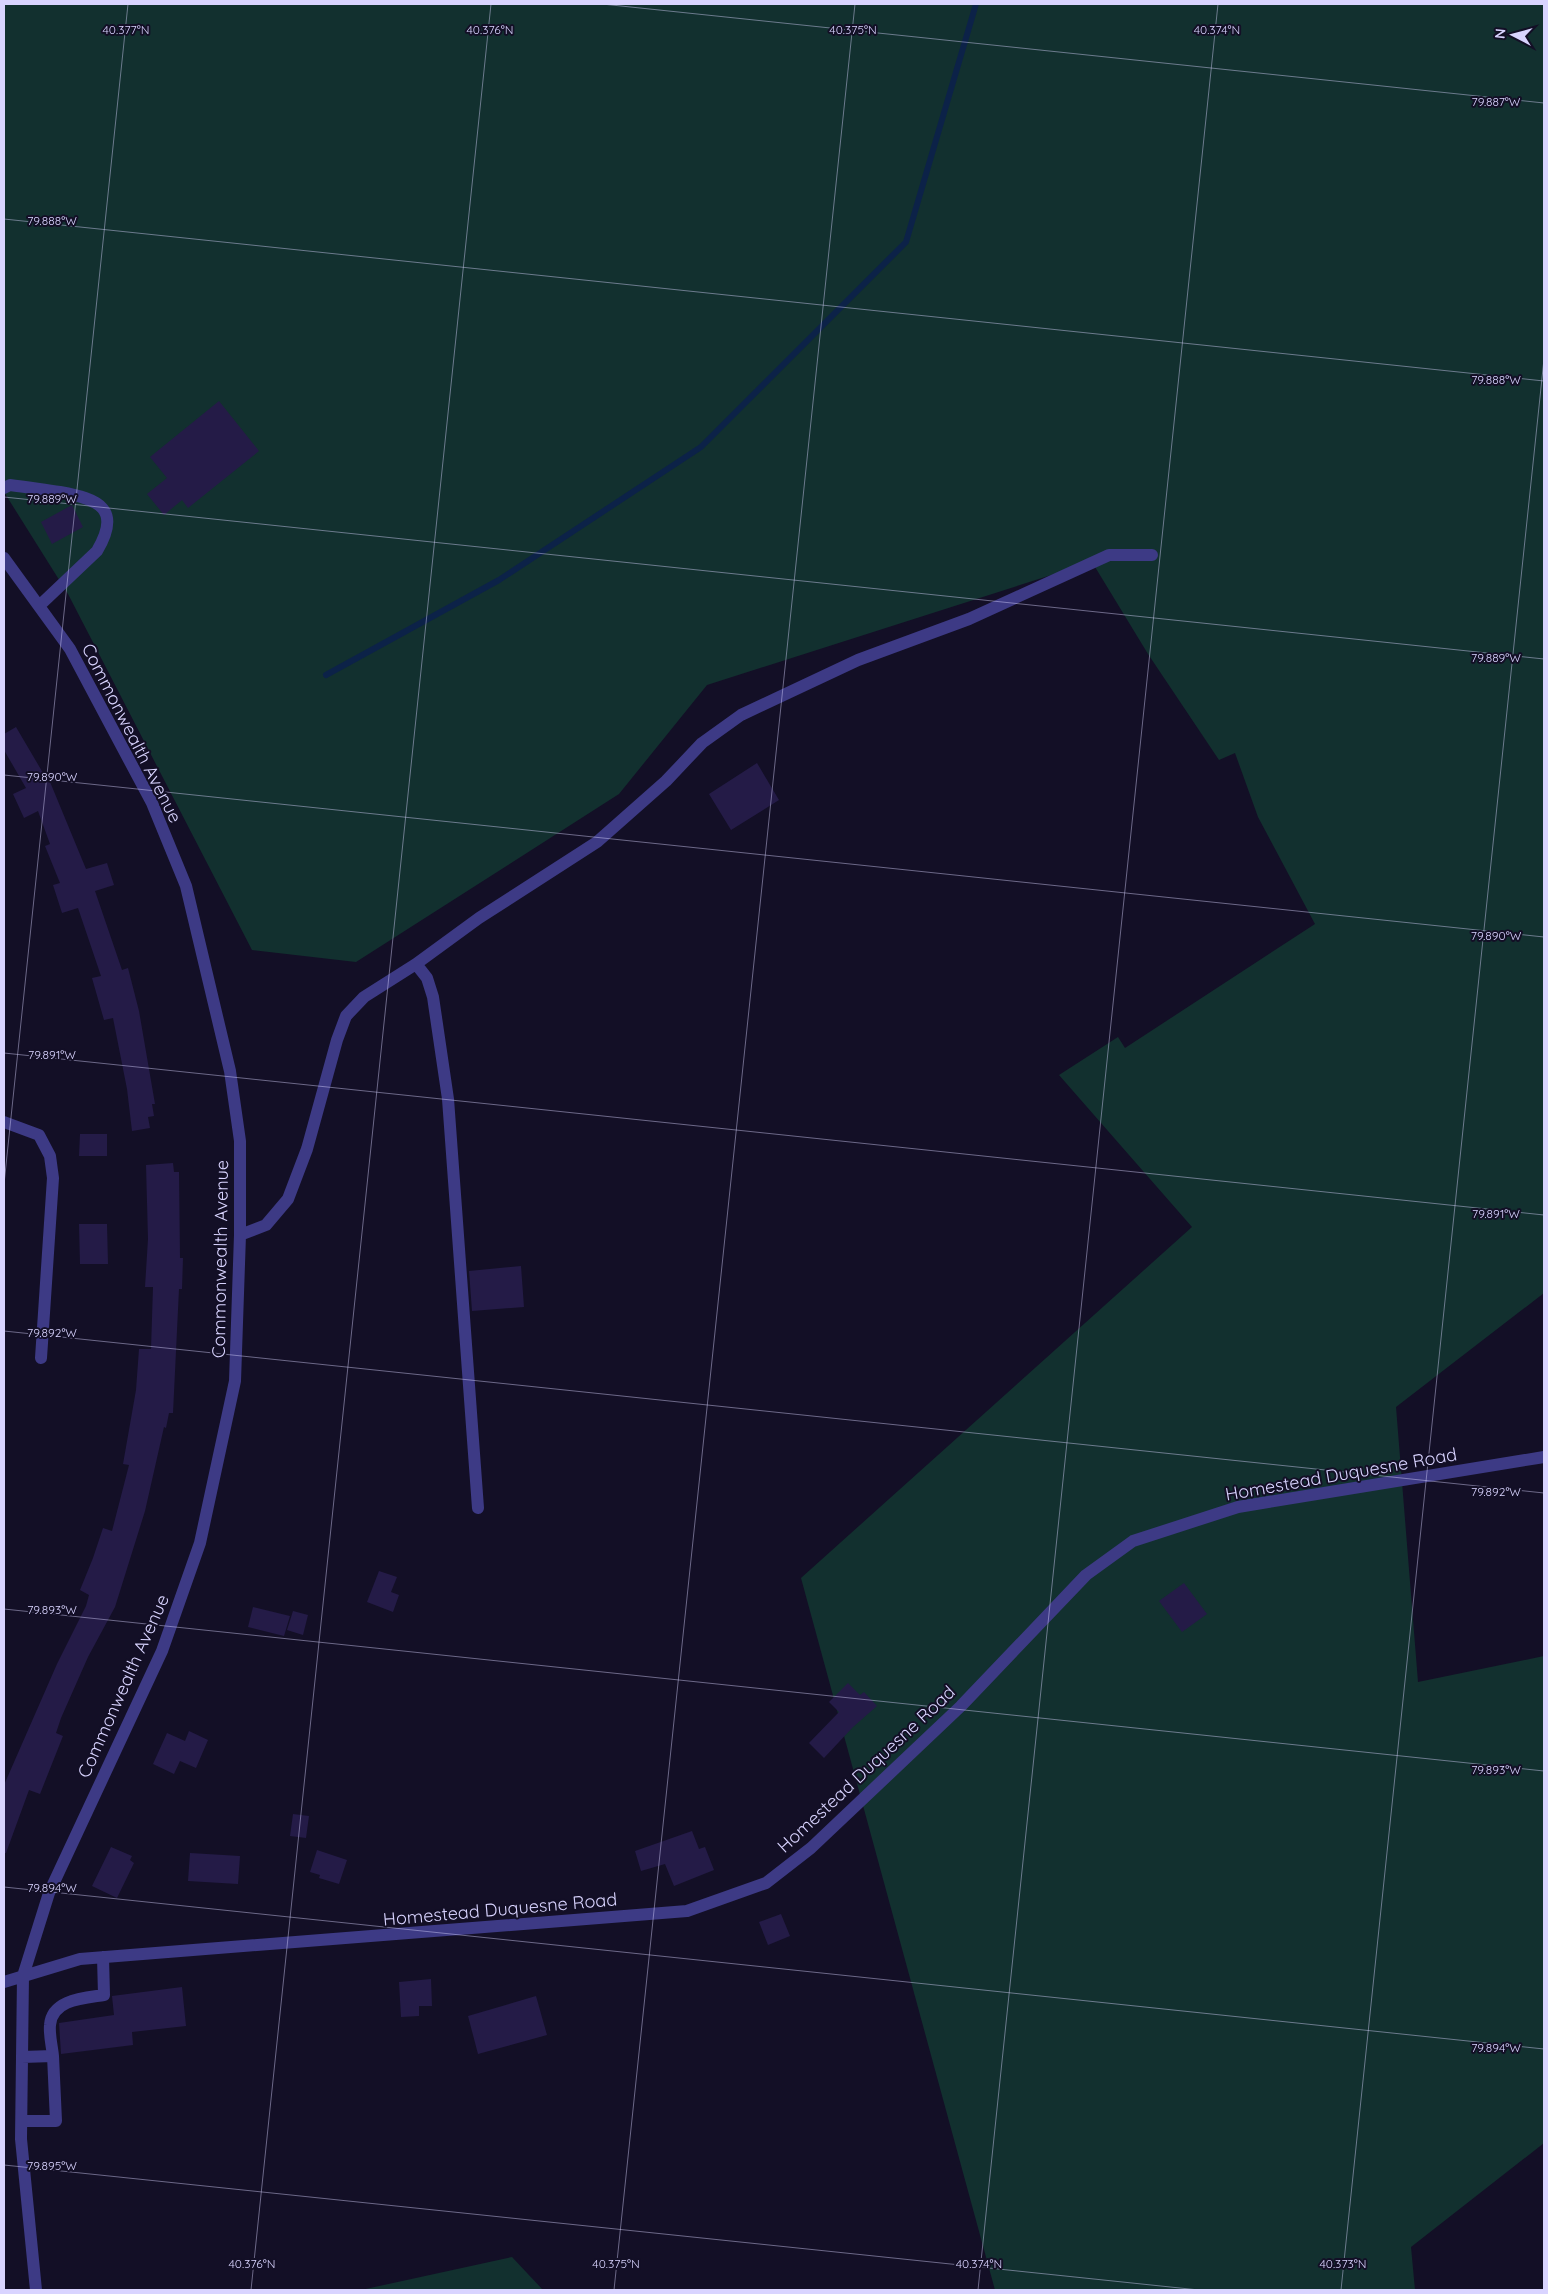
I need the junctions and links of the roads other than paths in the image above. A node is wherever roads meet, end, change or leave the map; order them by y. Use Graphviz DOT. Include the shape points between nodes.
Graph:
graph roads {
  1 [pos="4,488"];
  2 [pos="1152,555"];
  3 [pos="4,558"];
  4 [pos="39,606"];
  5 [pos="416,964"];
  6 [pos="4,1122"];
  7 [pos="240,1235"];
  8 [pos="41,1358"];
  9 [pos="1543,1457"];
  10 [pos="478,1508"];
  11 [pos="103,1957"];
  12 [pos="23,1976"];
  13 [pos="4,1982"];
  14 [pos="53,2056"];
  15 [pos="22,2057"];
  16 [pos="22,2121"];
  17 [pos="36,2290"];
  1 -- 4 [label="street" via="10,485 86,497 102,507 108,520 97,551"];
  2 -- 5 [label="street" via="1109,555 969,619 858,660 741,716 702,743 666,781 597,842"];
  3 -- 4 [label="street, Commonwealth Avenue"];
  4 -- 7 [label="street, Commonwealth Avenue" via="70,649 114,729 152,803 186,886 230,1071 240,1141"];
  5 -- 7 [label="street" via="364,997 346,1016 288,1199 266,1225"];
  5 -- 10 [label="street" via="427,978 433,998 448,1098"];
  6 -- 8 [label="street" via="39,1135 50,1156 53,1178"];
  7 -- 12 [label="street, Commonwealth Avenue" via="235,1381 200,1543 162,1651 49,1893"];
  9 -- 11 [label="street, Homestead Duquesne Road" via="1238,1507 1133,1541 1086,1575 961,1706 811,1848 766,1882 686,1911"];
  11 -- 12 [label="street, Homestead Duquesne Road" via="80,1959"];
  11 -- 14 [label="street" via="104,1995 70,2000 56,2010 50,2023"];
  12 -- 13 [label="street, Homestead Duquesne Road"];
  12 -- 15 [label="street, Commonwealth Avenue"];
  14 -- 15 [label="street"];
  14 -- 16 [label="street" via="56,2121"];
  15 -- 16 [label="street, Commonwealth Avenue"];
  16 -- 17 [label="street, Commonwealth Avenue"];
}
